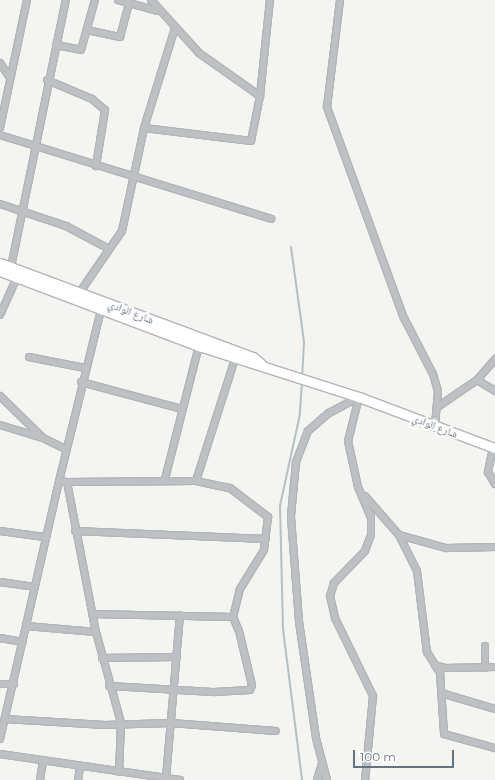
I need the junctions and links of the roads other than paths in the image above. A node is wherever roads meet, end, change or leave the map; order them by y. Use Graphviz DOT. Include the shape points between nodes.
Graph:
graph roads {
  1 [pos="27,0"];
  2 [pos="66,0"];
  3 [pos="95,0"];
  4 [pos="118,0"];
  5 [pos="151,0"];
  6 [pos="270,0"];
  7 [pos="340,0"];
  8 [pos="129,3"];
  9 [pos="158,11"];
  10 [pos="175,28"];
  11 [pos="87,30"];
  12 [pos="56,45"];
  13 [pos="0,63"];
  14 [pos="10,78"];
  15 [pos="47,80"];
  16 [pos="260,96"];
  17 [pos="0,128"];
  18 [pos="144,128"];
  19 [pos="0,135"];
  20 [pos="34,146"];
  21 [pos="96,166"];
  22 [pos="133,178"];
  23 [pos="0,204"];
  24 [pos="21,209"];
  25 [pos="271,219"];
  26 [pos="107,248"];
  27 [pos="0,263"];
  28 [pos="10,267"];
  29 [pos="0,271"];
  30 [pos="17,278"];
  31 [pos="80,292"];
  32 [pos="101,310"];
  33 [pos="0,315"];
  34 [pos="199,346"];
  35 [pos="29,357"];
  36 [pos="235,359"];
  37 [pos="495,359"];
  38 [pos="261,364"];
  39 [pos="85,368"];
  40 [pos="477,380"];
  41 [pos="81,382"];
  42 [pos="495,391"];
  43 [pos="0,396"];
  44 [pos="359,398"];
  45 [pos="439,406"];
  46 [pos="182,409"];
  47 [pos="0,425"];
  48 [pos="435,426"];
  49 [pos="43,438"];
  50 [pos="494,448"];
  51 [pos="66,449"];
  52 [pos="165,479"];
  53 [pos="59,481"];
  54 [pos="196,481"];
  55 [pos="67,482"];
  56 [pos="495,484"];
  57 [pos="358,487"];
  58 [pos="0,531"];
  59 [pos="76,531"];
  60 [pos="399,535"];
  61 [pos="46,537"];
  62 [pos="266,539"];
  63 [pos="495,548"];
  64 [pos="0,582"];
  65 [pos="35,587"];
  66 [pos="92,614"];
  67 [pos="180,616"];
  68 [pos="233,616"];
  69 [pos="26,626"];
  70 [pos="96,632"];
  71 [pos="0,638"];
  72 [pos="23,642"];
  73 [pos="485,646"];
  74 [pos="177,657"];
  75 [pos="102,658"];
  76 [pos="433,664"];
  77 [pos="495,667"];
  78 [pos="485,668"];
  79 [pos="0,684"];
  80 [pos="14,684"];
  81 [pos="109,686"];
  82 [pos="175,690"];
  83 [pos="442,693"];
  84 [pos="495,709"];
  85 [pos="5,719"];
  86 [pos="121,723"];
  87 [pos="171,723"];
  88 [pos="276,730"];
  89 [pos="0,739"];
  90 [pos="495,748"];
  91 [pos="0,754"];
  92 [pos="43,762"];
  93 [pos="322,763"];
  94 [pos="80,767"];
  95 [pos="119,772"];
  96 [pos="166,778"];
  97 [pos="40,780"];
  98 [pos="78,780"];
  99 [pos="177,780"];
  100 [pos="317,780"];
  101 [pos="327,780"];
  102 [pos="366,780"];
  1 -- 14 [label="street"];
  2 -- 12 [label="street"];
  3 -- 11 [label="street"];
  4 -- 8 [label="street"];
  5 -- 9 [label="street"];
  6 -- 16 [label="street"];
  7 -- 45 [label="street" via="328,107 403,316 433,374"];
  8 -- 9 [label="street"];
  8 -- 11 [label="street" via="120,36"];
  9 -- 10 [label="street"];
  10 -- 16 [label="street" via="215,68"];
  10 -- 18 [label="street"];
  11 -- 12 [label="street" via="81,50"];
  12 -- 15 [label="street"];
  13 -- 14 [label="street"];
  14 -- 17 [label="street"];
  15 -- 20 [label="street"];
  15 -- 21 [label="street" via="92,99 106,110"];
  16 -- 18 [label="street" via="249,142"];
  18 -- 22 [label="street"];
  19 -- 20 [label="street"];
  20 -- 21 [label="street"];
  20 -- 24 [label="street"];
  21 -- 22 [label="street"];
  22 -- 25 [label="street"];
  22 -- 26 [label="street" via="122,231"];
  23 -- 24 [label="street"];
  24 -- 26 [label="street" via="76,230"];
  24 -- 28 [label="street"];
  26 -- 31 [label="street"];
  27 -- 28 [label="main road, شارع الوادي"];
  28 -- 31 [label="main road, شارع الوادي"];
  29 -- 30 [label="main road, شارع الوادي"];
  30 -- 32 [label="main road, شارع الوادي"];
  30 -- 33 [label="street"];
  31 -- 38 [label="main road, شارع الوادي" via="253,357"];
  32 -- 34 [label="main road, شارع الوادي"];
  32 -- 39 [label="street"];
  34 -- 36 [label="main road, شارع الوادي"];
  34 -- 46 [label="street"];
  35 -- 39 [label="street"];
  36 -- 38 [label="main road, شارع الوادي"];
  36 -- 54 [label="street"];
  37 -- 40 [label="street"];
  38 -- 44 [label="main road, شارع الوادي"];
  39 -- 41 [label="street"];
  40 -- 42 [label="street"];
  40 -- 45 [label="street"];
  41 -- 46 [label="street"];
  41 -- 51 [label="street"];
  43 -- 49 [label="street"];
  44 -- 48 [label="main road, شارع الوادي"];
  44 -- 57 [label="street" via="348,441"];
  44 -- 93 [label="street" via="329,413 308,431 295,470 291,516 298,621"];
  45 -- 48 [label="street"];
  46 -- 52 [label="street"];
  47 -- 49 [label="street"];
  48 -- 50 [label="main road, شارع الوادي"];
  49 -- 51 [label="street"];
  50 -- 56 [label="street" via="488,472"];
  51 -- 53 [label="street"];
  52 -- 54 [label="street"];
  52 -- 55 [label="street"];
  53 -- 55 [label="street"];
  53 -- 61 [label="street"];
  54 -- 62 [label="street" via="230,488 267,514"];
  55 -- 59 [label="street"];
  57 -- 60 [label="street"];
  57 -- 102 [label="street" via="371,517 370,540 361,556 334,583 330,596 335,618 373,696"];
  58 -- 61 [label="street"];
  59 -- 62 [label="street"];
  59 -- 66 [label="street"];
  60 -- 63 [label="street" via="446,548"];
  60 -- 76 [label="street" via="419,578 420,619"];
  61 -- 65 [label="street"];
  62 -- 68 [label="street" via="264,550 238,595"];
  64 -- 65 [label="street"];
  65 -- 69 [label="street"];
  66 -- 67 [label="street"];
  66 -- 70 [label="street"];
  67 -- 68 [label="street"];
  67 -- 74 [label="street"];
  68 -- 82 [label="street" via="241,639 250,690"];
  69 -- 70 [label="street"];
  69 -- 72 [label="street"];
  70 -- 75 [label="street"];
  71 -- 72 [label="street"];
  72 -- 80 [label="street"];
  73 -- 78 [label="street"];
  74 -- 75 [label="street"];
  74 -- 82 [label="street"];
  75 -- 81 [label="street"];
  76 -- 78 [label="street" via="445,668"];
  76 -- 83 [label="street" via="440,671"];
  77 -- 78 [label="street"];
  79 -- 80 [label="street"];
  80 -- 85 [label="street"];
  81 -- 82 [label="street"];
  81 -- 86 [label="street"];
  82 -- 87 [label="street"];
  83 -- 84 [label="street"];
  83 -- 90 [label="street" via="444,734"];
  85 -- 86 [label="street" via="105,725"];
  85 -- 89 [label="street"];
  86 -- 87 [label="street"];
  86 -- 95 [label="street"];
  87 -- 88 [label="street"];
  87 -- 96 [label="street"];
  91 -- 92 [label="street"];
  92 -- 94 [label="street"];
  92 -- 97 [label="street"];
  93 -- 100 [label="street"];
  93 -- 101 [label="street"];
  94 -- 95 [label="street"];
  94 -- 98 [label="street"];
  95 -- 96 [label="street"];
  96 -- 99 [label="street"];
}
